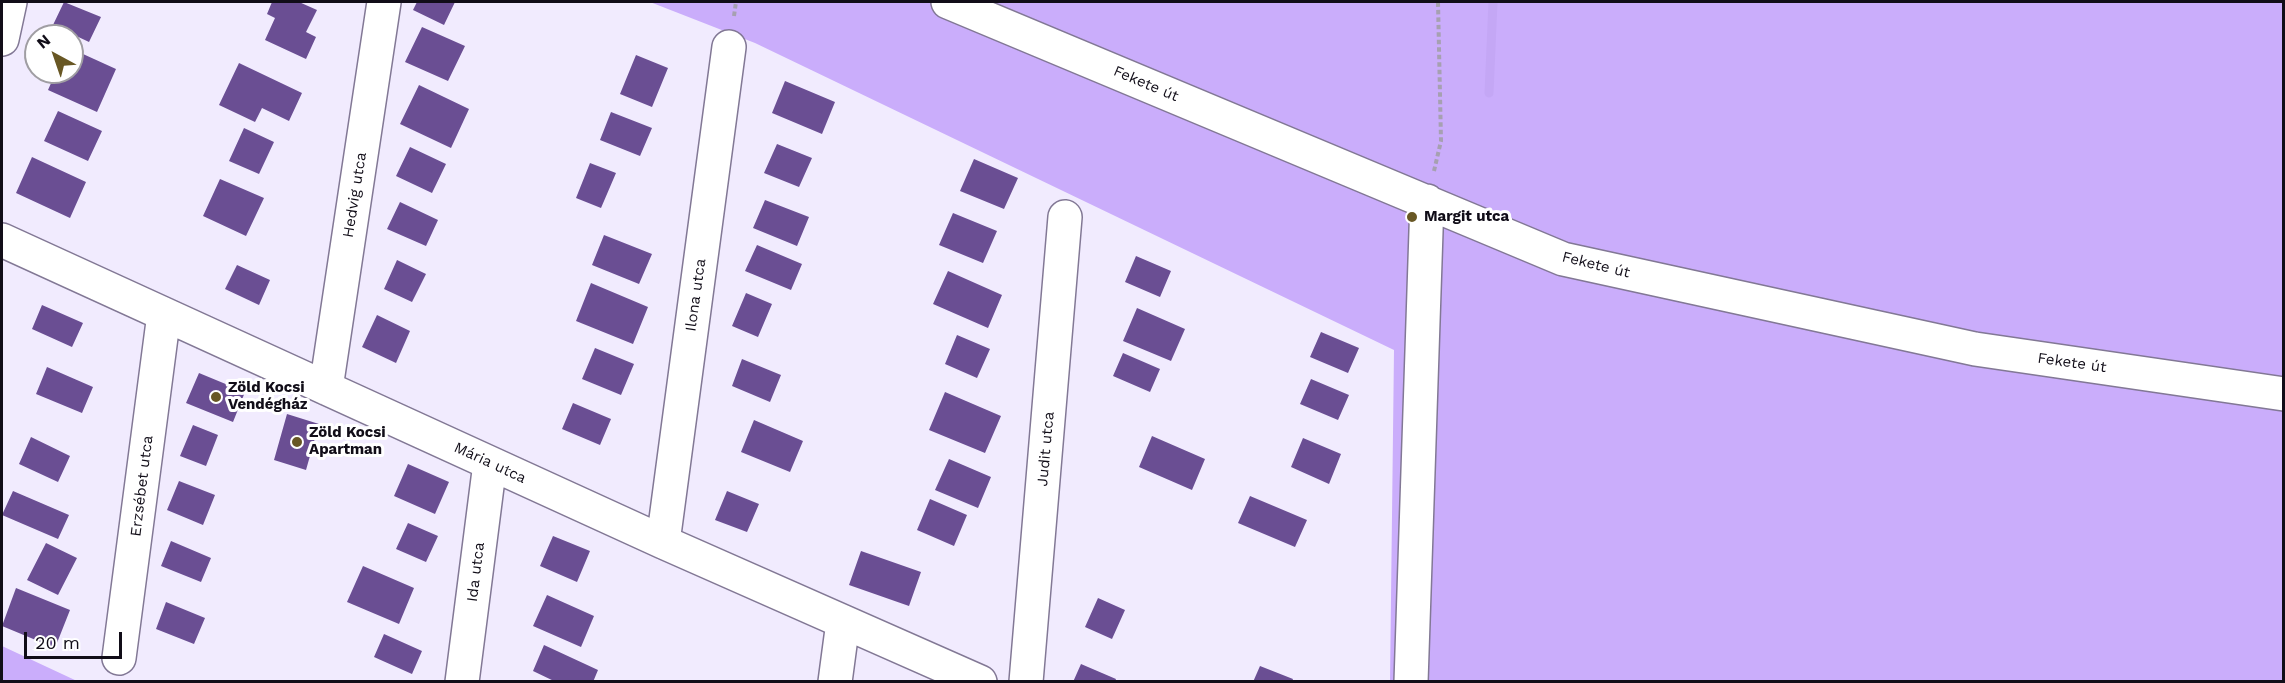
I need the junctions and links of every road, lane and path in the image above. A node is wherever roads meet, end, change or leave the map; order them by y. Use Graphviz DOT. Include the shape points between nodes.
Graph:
graph roads {
  1 [pos="10,2"];
  2 [pos="384,2"];
  3 [pos="948,2"];
  4 [pos="1438,2"];
  5 [pos="2,39"];
  6 [pos="729,47"];
  7 [pos="1427,201"];
  8 [pos="1065,216"];
  9 [pos="2,240"];
  10 [pos="164,314"];
  11 [pos="326,388"];
  12 [pos="2283,394"];
  13 [pos="490,463"];
  14 [pos="663,542"];
  15 [pos="843,622"];
  16 [pos="120,658"];
  17 [pos="462,681"];
  18 [pos="835,681"];
  19 [pos="980,681"];
  20 [pos="1026,681"];
  21 [pos="1412,681"];
  1 -- 5 [label="street"];
  2 -- 11 [label="street, Hedvig utca"];
  3 -- 7 [label="street, Fekete út"];
  4 -- 7 [label="path" via="1441,141"];
  6 -- 14 [label="street, Ilona utca"];
  7 -- 12 [label="street, Fekete út" via="1563,259 1975,349"];
  7 -- 21 [label="street"];
  8 -- 20 [label="street, Judit utca"];
  9 -- 10 [label="street, Mária utca"];
  10 -- 11 [label="street, Mária utca"];
  10 -- 16 [label="street, Erzsébet utca"];
  11 -- 13 [label="street, Mária utca"];
  13 -- 14 [label="street, Mária utca"];
  13 -- 17 [label="street, Ida utca"];
  14 -- 15 [label="street, Mária utca"];
  15 -- 18 [label="street"];
  15 -- 19 [label="street, Mária utca"];
}
